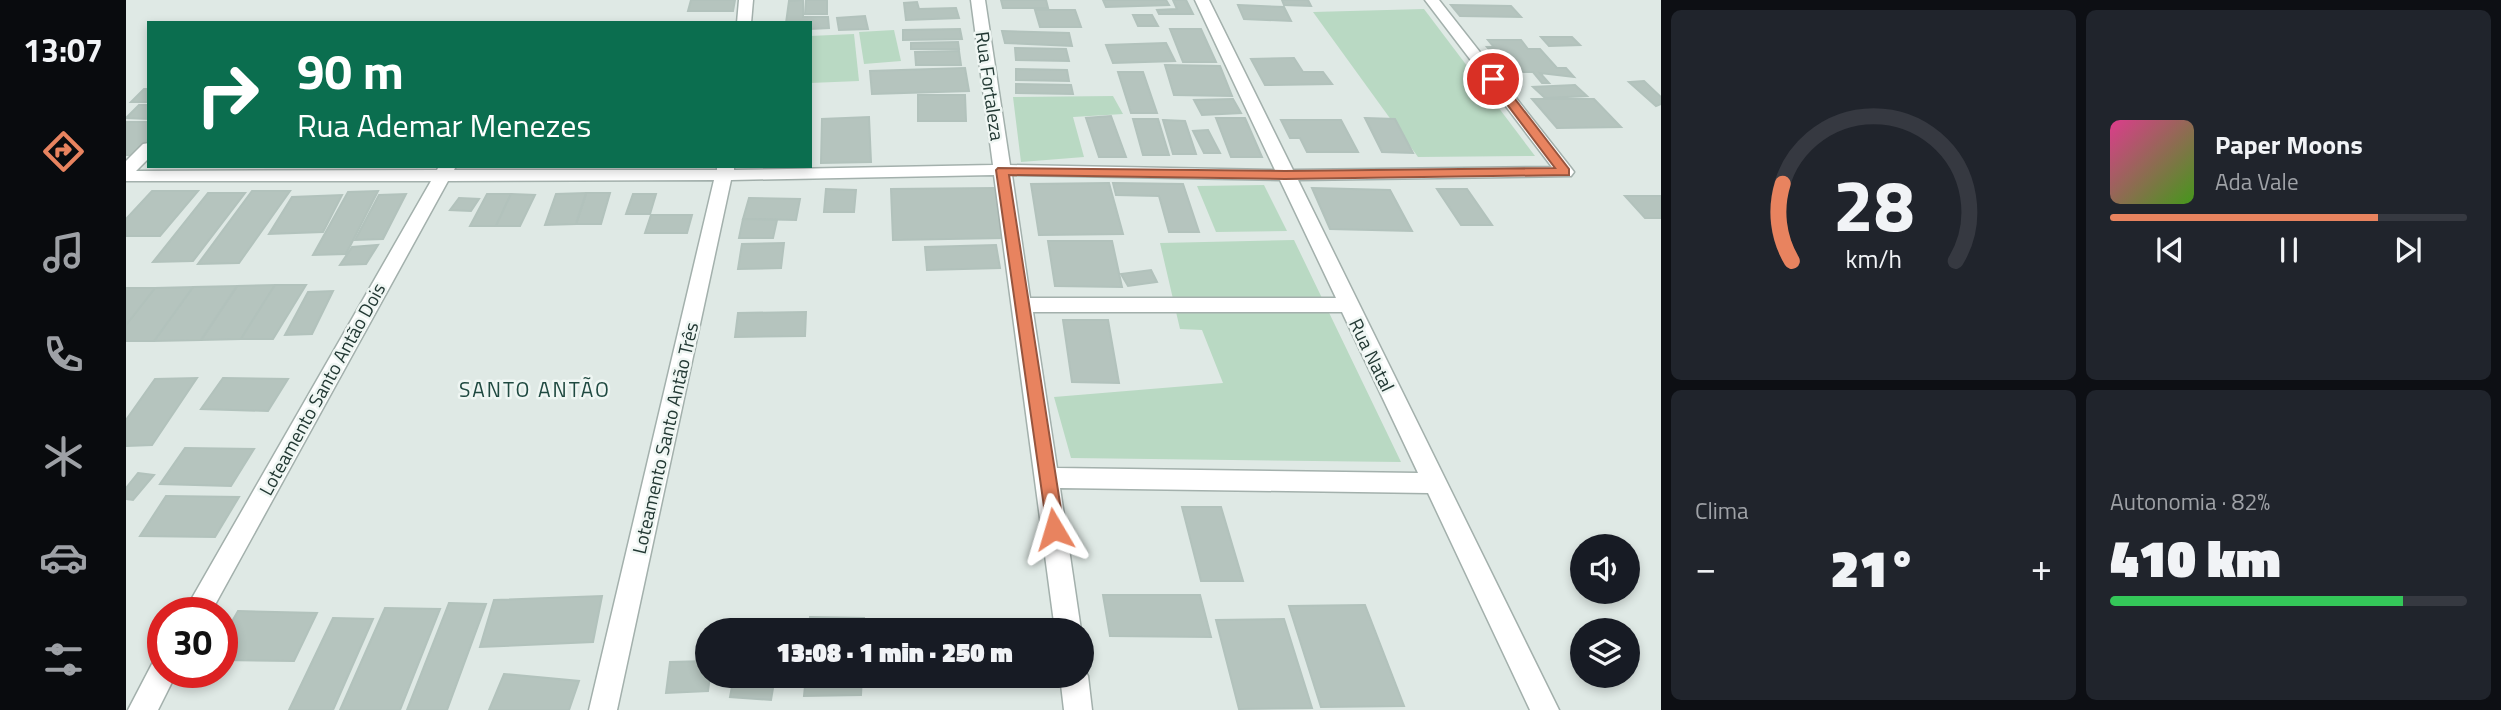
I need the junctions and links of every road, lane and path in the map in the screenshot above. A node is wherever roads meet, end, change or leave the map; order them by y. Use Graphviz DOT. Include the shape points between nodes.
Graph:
graph roads {
  1 [pos="746,0"];
  2 [pos="978,0"];
  3 [pos="1202,0"];
  4 [pos="1432,0"];
  5 [pos="744,21"];
  6 [pos="147,150"];
  7 [pos="1002,170"];
  8 [pos="126,171"];
  9 [pos="445,171"];
  10 [pos="726,171"];
  11 [pos="1285,175"];
  12 [pos="126,176"];
  13 [pos="1022,305"];
  14 [pos="1348,305"];
  15 [pos="1048,478"];
  16 [pos="1434,483"];
  17 [pos="205,597"];
  18 [pos="1066,618"];
  19 [pos="154,688"];
  20 [pos="1075,688"];
  21 [pos="142,710"];
  22 [pos="603,710"];
  23 [pos="1078,710"];
  24 [pos="1545,710"];
  1 -- 5 [label="street"];
  2 -- 7 [label="street, Rua Fortaleza"];
  3 -- 11 [label="street, Rua Natal"];
  4 -- 11 [label="street" via="1564,172"];
  6 -- 8 [label="street"];
  7 -- 10 [label="street"];
  7 -- 11 [label="street"];
  7 -- 13 [label="street, Rua Fortaleza"];
  9 -- 10 [label="street"];
  9 -- 12 [label="street"];
  9 -- 17 [label="street, Loteamento Santo Antão Dois"];
  10 -- 22 [label="street, Loteamento Santo Antão Três"];
  11 -- 14 [label="street, Rua Natal"];
  13 -- 14 [label="street"];
  13 -- 15 [label="street, Rua Fortaleza"];
  14 -- 16 [label="street, Rua Natal"];
  15 -- 16 [label="street"];
  15 -- 18 [label="street, Rua Fortaleza"];
  16 -- 24 [label="street, Rua Natal"];
  19 -- 21 [label="street"];
  20 -- 23 [label="street"];
}
